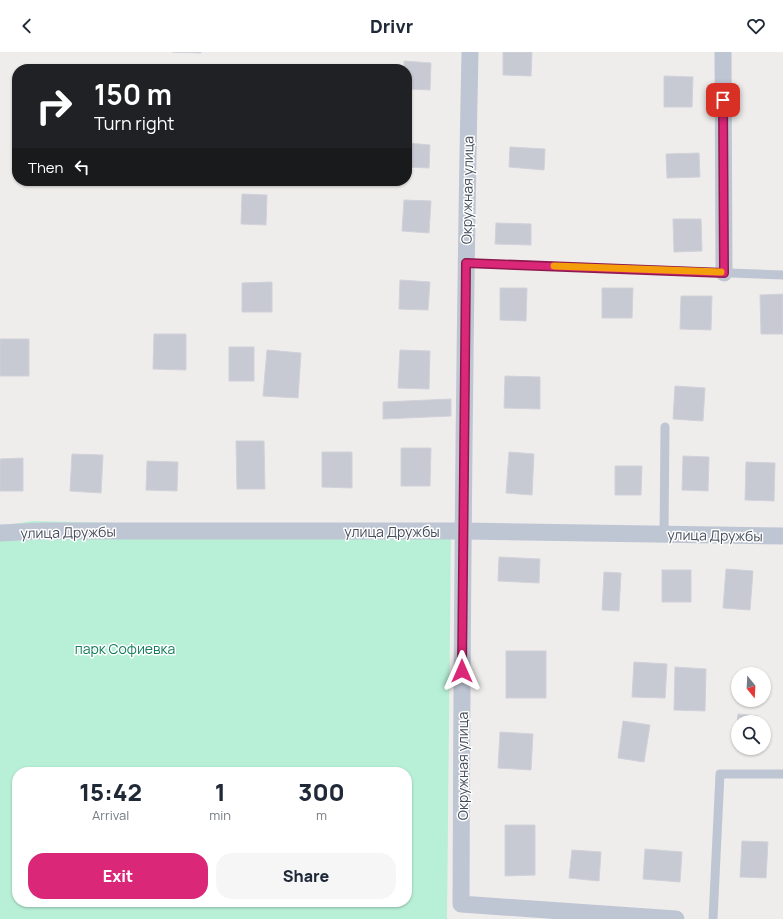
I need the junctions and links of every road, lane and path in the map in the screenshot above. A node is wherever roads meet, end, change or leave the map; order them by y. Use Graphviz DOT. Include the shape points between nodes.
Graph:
graph roads {
  1 [pos="470,52"];
  2 [pos="723,52"];
  3 [pos="466,263"];
  4 [pos="724,273"];
  5 [pos="783,275"];
  6 [pos="665,428"];
  7 [pos="463,531"];
  8 [pos="0,533"];
  9 [pos="664,534"];
  10 [pos="783,536"];
  11 [pos="783,774"];
  12 [pos="676,919"];
  13 [pos="713,919"];
  1 -- 3 [label="street, Окружная улица"];
  2 -- 4 [label="street"];
  3 -- 4 [label="lane"];
  3 -- 7 [label="street, Окружная улица"];
  4 -- 5 [label="lane"];
  6 -- 9 [label="lane"];
  7 -- 8 [label="street, улица Дружбы"];
  7 -- 9 [label="street, улица Дружбы"];
  7 -- 12 [label="street, Окружная улица" via="461,904"];
  9 -- 10 [label="street, улица Дружбы"];
  11 -- 13 [label="lane" via="720,774"];
}
